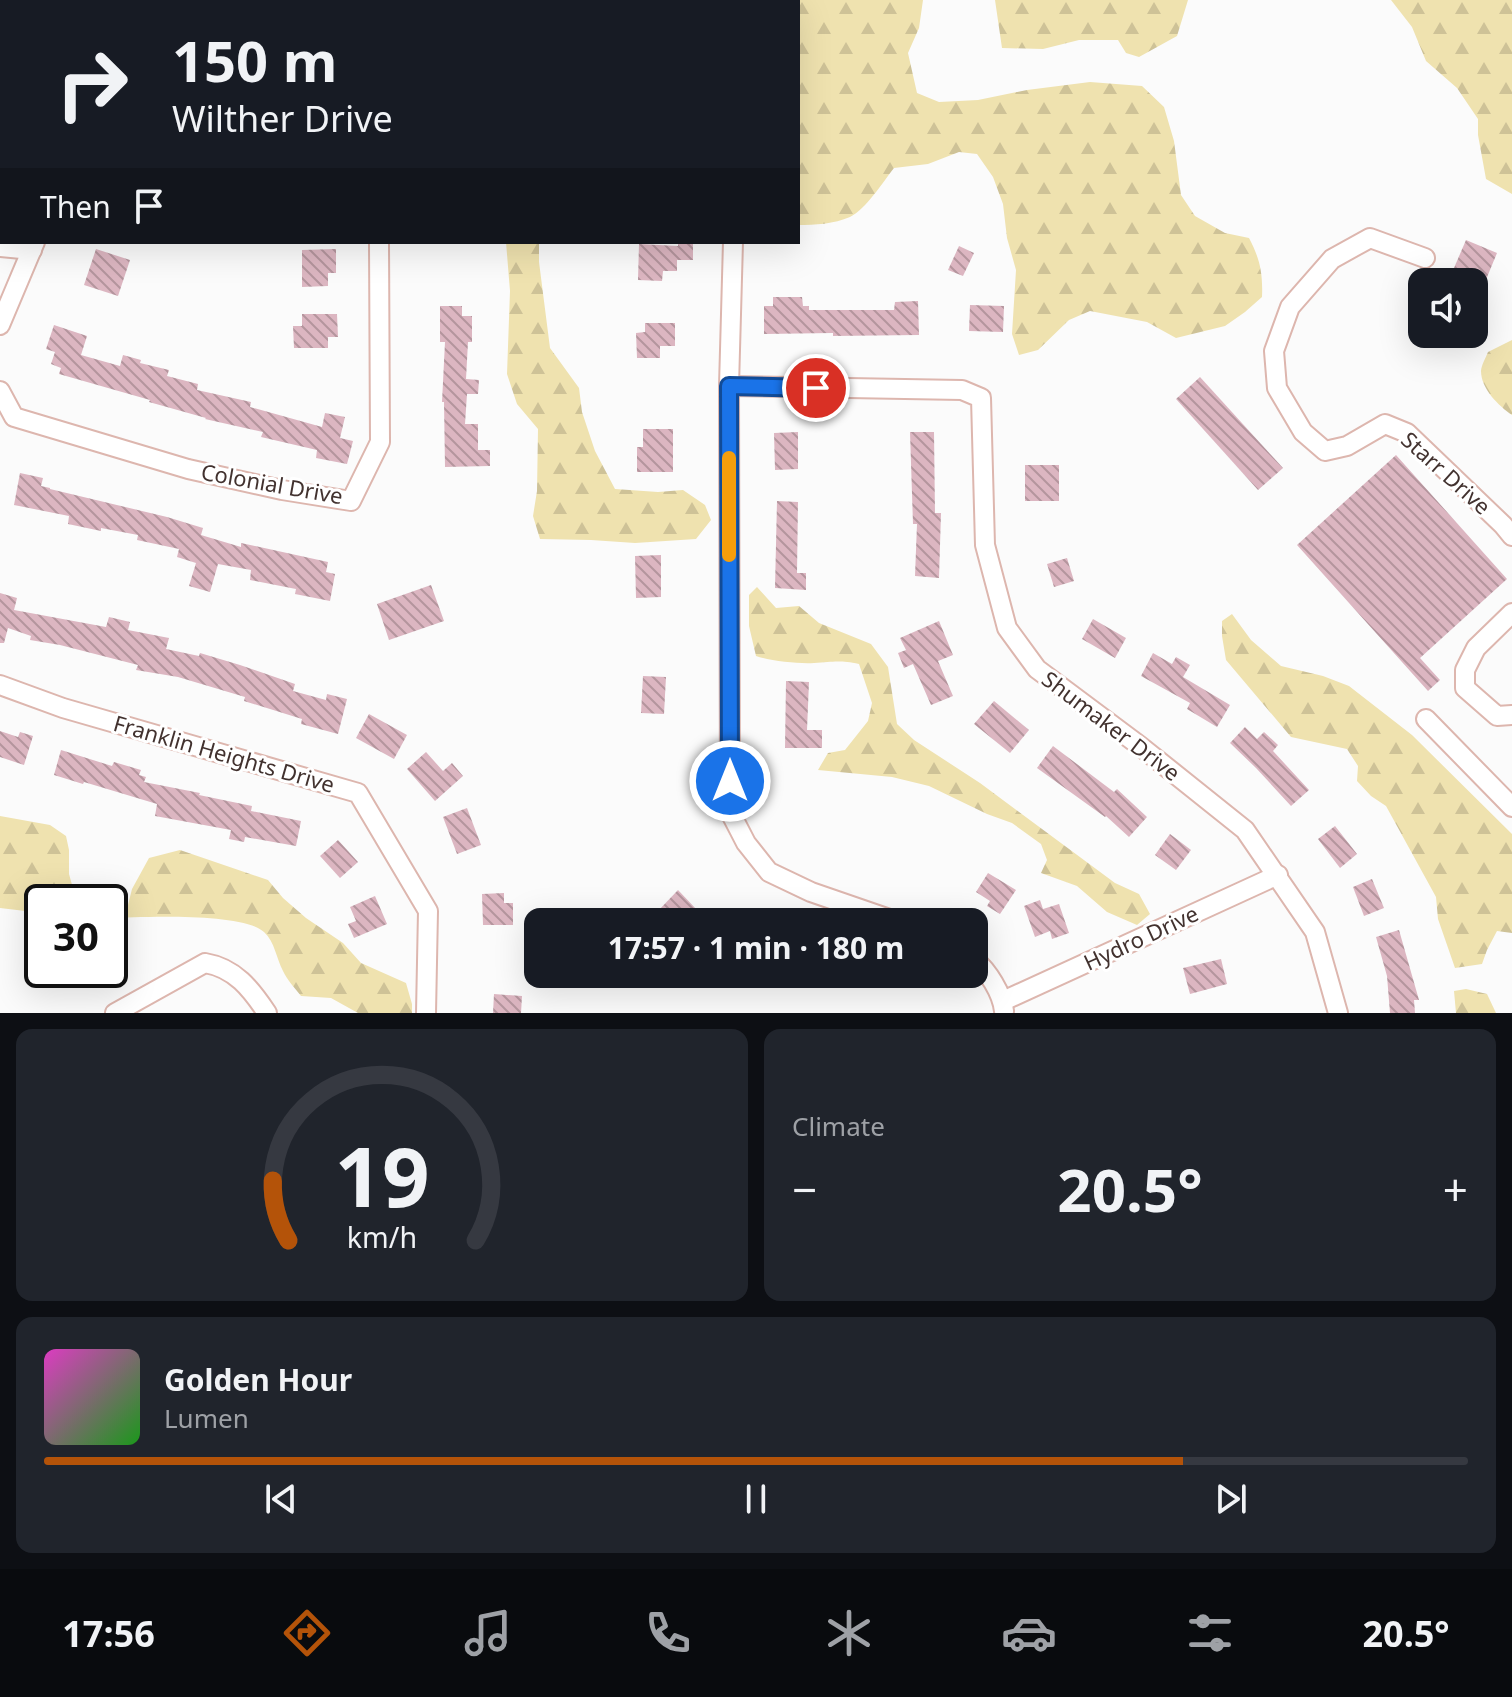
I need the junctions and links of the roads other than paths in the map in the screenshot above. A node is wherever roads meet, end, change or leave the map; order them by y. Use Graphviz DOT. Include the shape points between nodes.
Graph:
graph roads {
  1 [pos="379,244"];
  2 [pos="733,244"];
  3 [pos="34,246"];
  4 [pos="0,247"];
  5 [pos="1425,258"];
  6 [pos="0,325"];
  7 [pos="729,386"];
  8 [pos="0,391"];
  9 [pos="1512,536"];
  10 [pos="1512,613"];
  11 [pos="0,685"];
  12 [pos="1512,715"];
  13 [pos="1426,719"];
  14 [pos="1512,807"];
  15 [pos="1278,875"];
  16 [pos="857,908"];
  17 [pos="988,977"];
  18 [pos="1004,1007"];
  19 [pos="115,1013"];
  20 [pos="267,1013"];
  21 [pos="426,1013"];
  22 [pos="1338,1013"];
  1 -- 8 [label="street, Colonial Drive" via="380,442 351,501 188,469 14,417"];
  2 -- 7 [label="street"];
  3 -- 4 [label="street"];
  3 -- 6 [label="street"];
  5 -- 9 [label="street, Starr Drive" via="1370,238 1332,259 1290,307 1274,351 1277,388 1303,432 1325,451 1347,446 1385,424 1407,433"];
  7 -- 15 [label="street, Shumaker Drive" via="962,390 981,398 985,545 1007,628 1037,669 1245,830"];
  7 -- 16 [label="street" via="730,812 769,872"];
  10 -- 12 [label="street" via="1476,648 1465,670 1465,688 1497,716"];
  11 -- 21 [label="street, Franklin Heights Drive" via="358,793 428,911"];
  13 -- 14 [label="street"];
  15 -- 18 [label="street, Hydro Drive"];
  15 -- 22 [label="street, Shumaker Drive" via="1315,932"];
  17 -- 18 [label="street"];
  19 -- 20 [label="street" via="205,963 238,977"];
}
